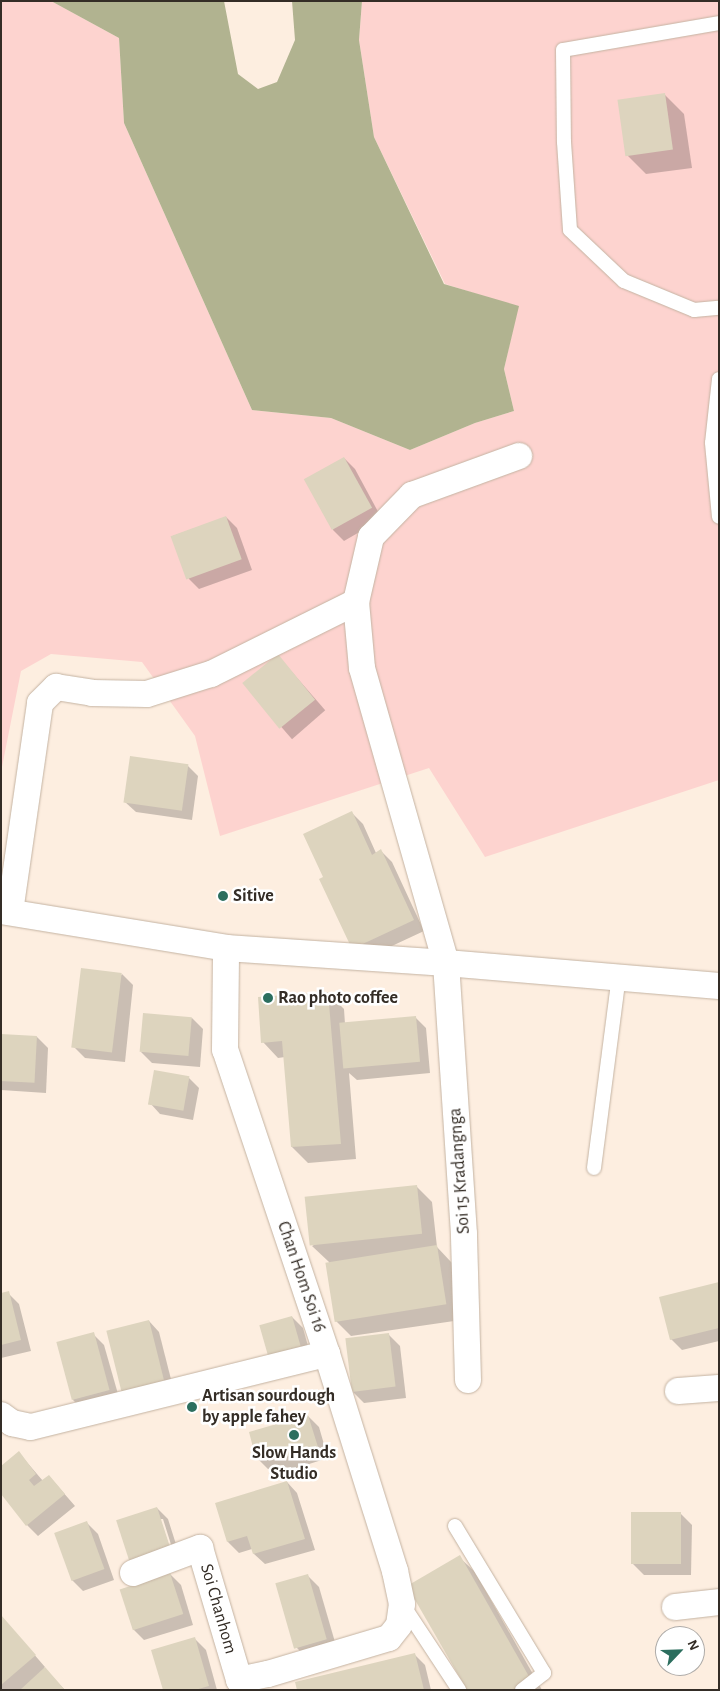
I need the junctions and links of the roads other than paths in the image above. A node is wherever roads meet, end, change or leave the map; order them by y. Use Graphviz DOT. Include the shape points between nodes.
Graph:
graph roads {
  1 [pos="719,24"];
  2 [pos="719,308"];
  3 [pos="719,379"];
  4 [pos="519,456"];
  5 [pos="719,517"];
  6 [pos="356,602"];
  7 [pos="5,911"];
  8 [pos="226,948"];
  9 [pos="446,963"];
  10 [pos="619,976"];
  11 [pos="719,986"];
  12 [pos="594,1168"];
  13 [pos="327,1354"];
  14 [pos="468,1380"];
  15 [pos="719,1388"];
  16 [pos="678,1391"];
  17 [pos="1,1415"];
  18 [pos="455,1526"];
  19 [pos="133,1573"];
  20 [pos="719,1602"];
  21 [pos="402,1604"];
  22 [pos="675,1607"];
  23 [pos="270,1682"];
  24 [pos="459,1690"];
  25 [pos="522,1690"];
  1 -- 2 [label="lane" via="564,50 564,142 570,230 624,281 694,310"];
  3 -- 5 [label="lane" via="712,443"];
  4 -- 6 [label="street, Soi 15 Kradangnga" via="412,496 371,537"];
  6 -- 7 [label="street" via="211,674 147,694 56,687 40,703"];
  6 -- 9 [label="street, Soi 15 Kradangnga" via="362,668"];
  7 -- 8 [label="street"];
  8 -- 9 [label="street"];
  8 -- 13 [label="street, Chan Hom Soi 16" via="225,1050"];
  9 -- 10 [label="street"];
  9 -- 14 [label="street, Soi 15 Kradangnga" via="464,1234"];
  10 -- 11 [label="street"];
  10 -- 12 [label="lane"];
  13 -- 17 [label="street" via="31,1427 12,1423"];
  13 -- 21 [label="street, Chan Hom Soi 16" via="395,1571"];
  15 -- 16 [label="street"];
  18 -- 25 [label="lane" via="544,1673"];
  19 -- 23 [label="street, Soi Chanhom" via="200,1548 239,1680"];
  20 -- 22 [label="street"];
  21 -- 23 [label="street, Soi Chanhom" via="399,1626 389,1638"];
  21 -- 24 [label="lane"];
}
